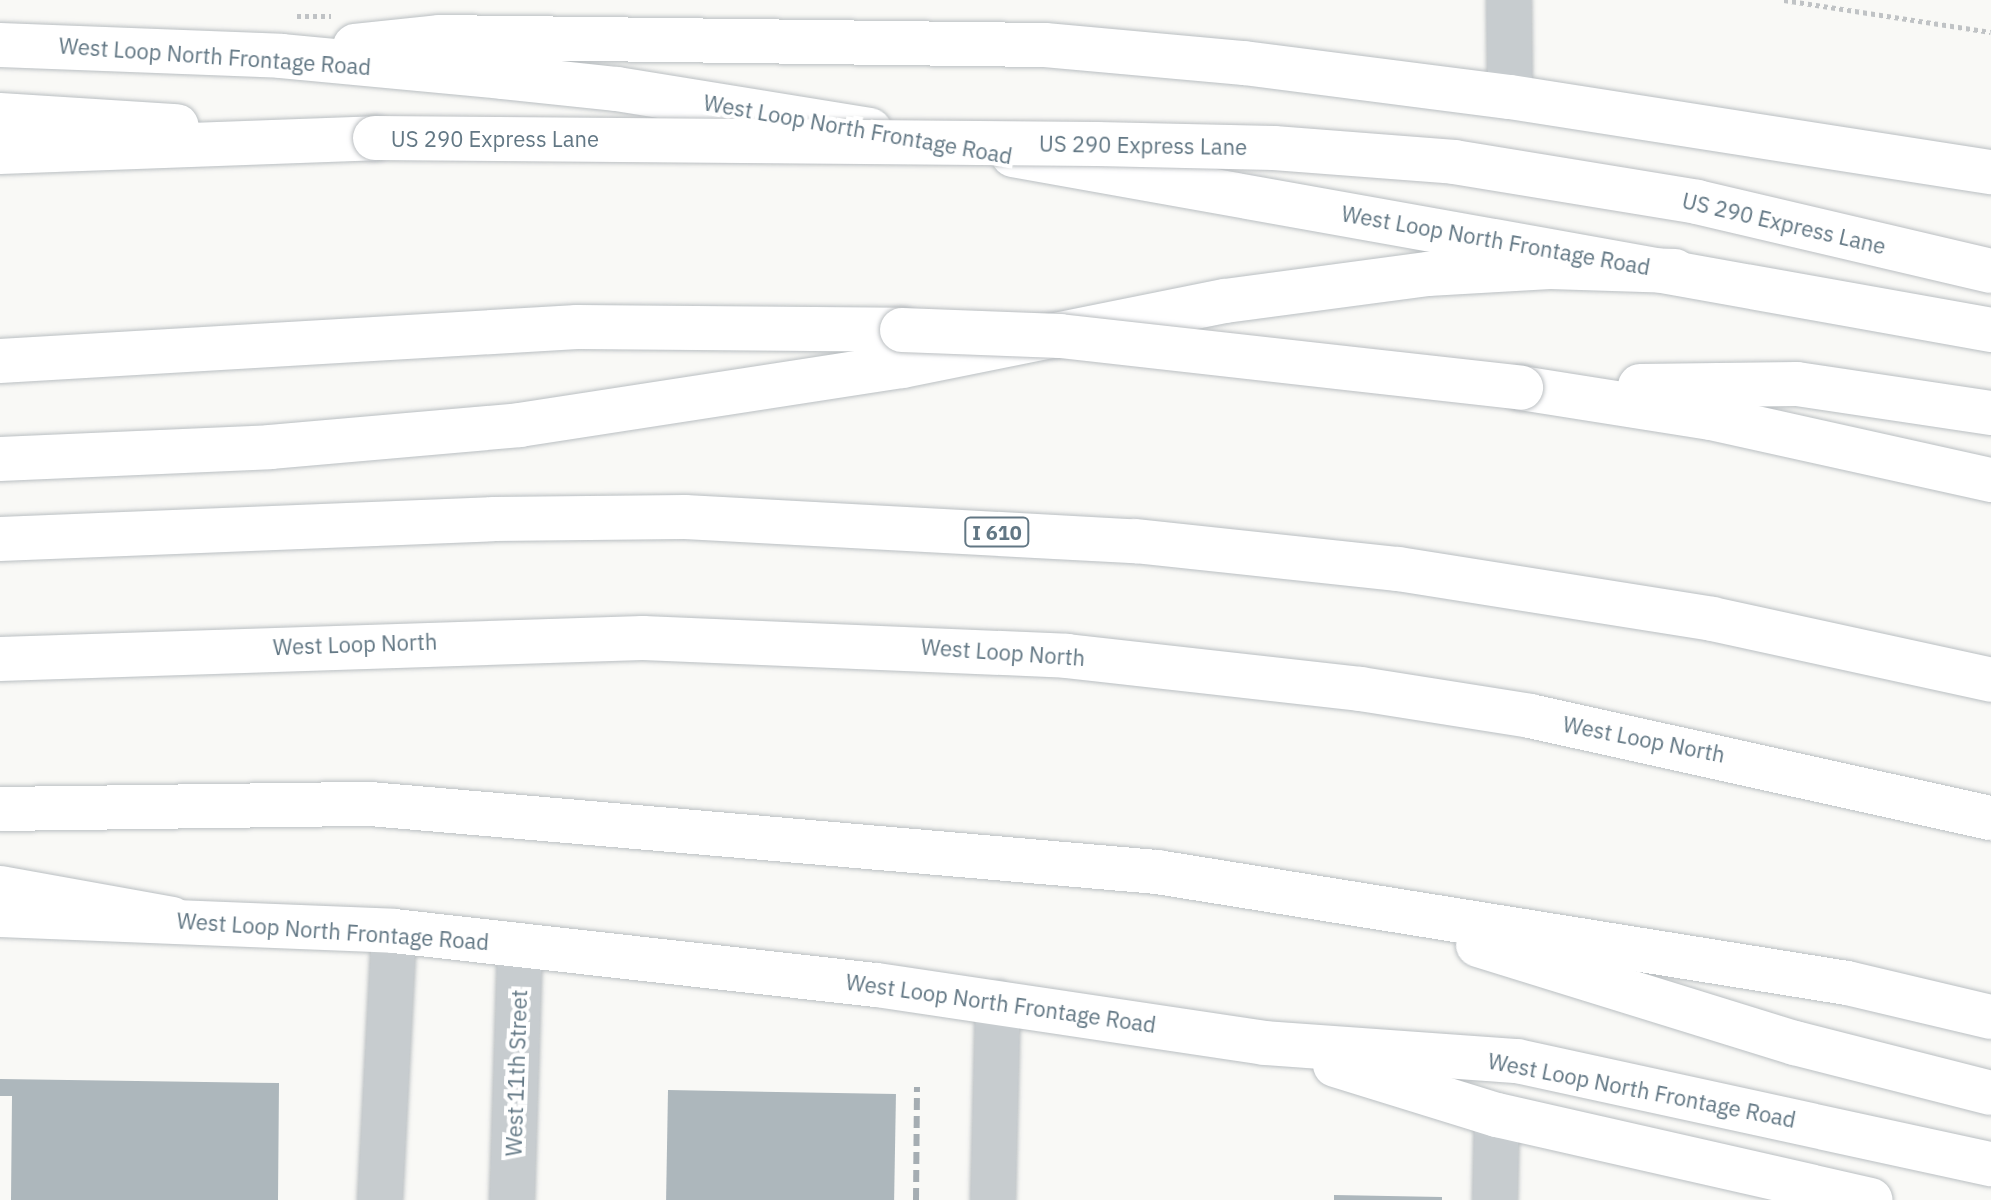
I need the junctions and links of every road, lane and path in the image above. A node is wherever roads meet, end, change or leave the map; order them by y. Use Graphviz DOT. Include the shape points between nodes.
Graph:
graph roads {
  1 [pos="1509,0"];
  2 [pos="1784,0"];
  3 [pos="1991,32"];
  4 [pos="0,45"];
  5 [pos="281,56"];
  6 [pos="1510,97"];
  7 [pos="0,115"];
  8 [pos="283,138"];
  9 [pos="13,154"];
  10 [pos="1991,172"];
  11 [pos="1675,271"];
  12 [pos="1991,271"];
  13 [pos="1991,330"];
  14 [pos="0,361"];
  15 [pos="1521,388"];
  16 [pos="1991,413"];
  17 [pos="0,459"];
  18 [pos="1991,480"];
  19 [pos="0,539"];
  20 [pos="0,659"];
  21 [pos="1986,679"];
  22 [pos="0,809"];
  23 [pos="1987,817"];
  24 [pos="0,888"];
  25 [pos="1323,897"];
  26 [pos="0,915"];
  27 [pos="172,919"];
  28 [pos="394,931"];
  29 [pos="520,946"];
  30 [pos="998,1002"];
  31 [pos="1991,1017"];
  32 [pos="1264,1043"];
  33 [pos="1991,1093"];
  34 [pos="1497,1115"];
  35 [pos="1991,1164"];
  36 [pos="380,1200"];
  37 [pos="512,1200"];
  38 [pos="993,1200"];
  39 [pos="1495,1200"];
  40 [pos="1870,1200"];
  1 -- 6 [label="street"];
  2 -- 3 [label="path"];
  4 -- 5 [label="main road, West Loop North Frontage Road"];
  5 -- 6 [label="main road" via="439,37 982,42 1244,63"];
  5 -- 11 [label="main road, West Loop North Frontage Road" via="729,105"];
  6 -- 10 [label="main road"];
  7 -- 8 [label="main road" via="129,121"];
  8 -- 9 [label="main road"];
  8 -- 12 [label="main road, US 290 Express Lane, bridge" via="1097,144 1274,148 1454,162 1697,202"];
  11 -- 13 [label="main road, West Loop North Frontage Road"];
  11 -- 17 [label="main road" via="1550,267 1428,274 1225,301 902,366 520,425 270,447"];
  14 -- 15 [label="main road, bridge" via="577,327 1060,336"];
  15 -- 16 [label="main road" via="1797,384"];
  15 -- 18 [label="main road" via="1711,418"];
  19 -- 21 [label="main road, I 610" via="493,519 685,517 1135,541 1398,569 1696,617"];
  20 -- 23 [label="main road, West Loop North" via="643,638 1067,656 1330,685 1530,716"];
  22 -- 25 [label="main road" via="370,804 1157,872"];
  24 -- 27 [label="main road"];
  25 -- 31 [label="main road" via="1847,983"];
  25 -- 33 [label="main road" via="1795,1043"];
  26 -- 27 [label="main road, West Loop North Frontage Road"];
  27 -- 28 [label="main road, West Loop North Frontage Road"];
  28 -- 29 [label="main road, West Loop North Frontage Road"];
  28 -- 36 [label="street"];
  29 -- 30 [label="main road, West Loop North Frontage Road"];
  29 -- 37 [label="street, West 11th Street"];
  30 -- 32 [label="main road, West Loop North Frontage Road"];
  30 -- 38 [label="street"];
  32 -- 34 [label="main road"];
  32 -- 35 [label="main road, West Loop North Frontage Road" via="1517,1061"];
  34 -- 39 [label="street"];
  34 -- 40 [label="main road"];
}
